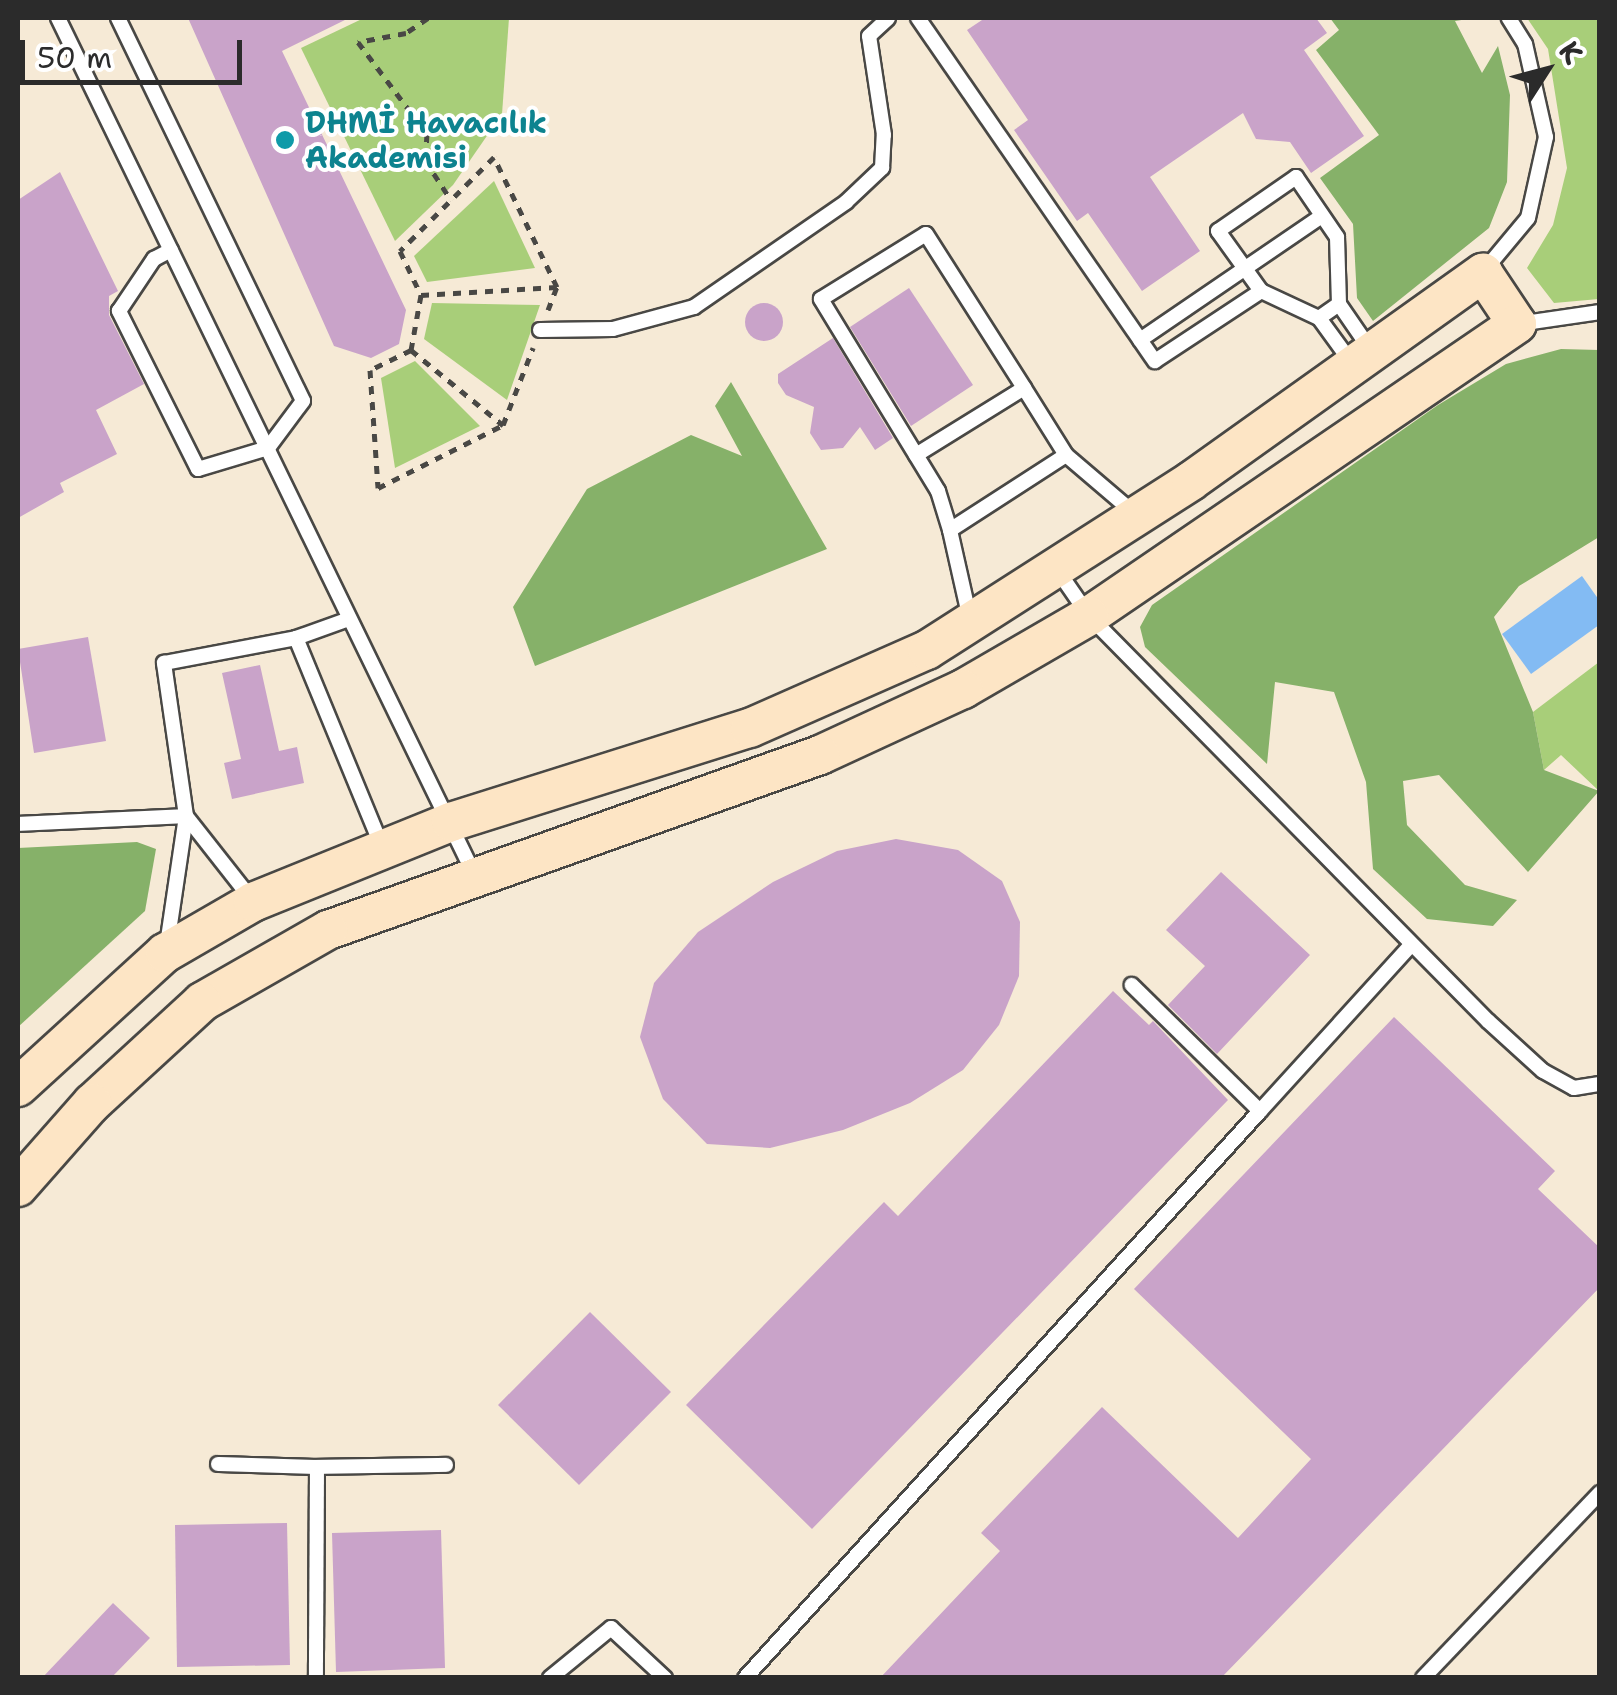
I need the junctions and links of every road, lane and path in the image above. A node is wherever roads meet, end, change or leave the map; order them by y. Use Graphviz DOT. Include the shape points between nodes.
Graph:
graph roads {
  1 [pos="58,18"];
  2 [pos="428,18"];
  3 [pos="888,18"];
  4 [pos="918,18"];
  5 [pos="1510,18"];
  6 [pos="120,21"];
  7 [pos="451,200"];
  8 [pos="1322,216"];
  9 [pos="171,250"];
  10 [pos="1244,268"];
  11 [pos="1483,272"];
  12 [pos="558,287"];
  13 [pos="1261,291"];
  14 [pos="421,296"];
  15 [pos="1339,304"];
  16 [pos="1600,312"];
  17 [pos="1319,318"];
  18 [pos="1517,324"];
  19 [pos="540,330"];
  20 [pos="1140,340"];
  21 [pos="411,350"];
  22 [pos="1363,359"];
  23 [pos="1024,388"];
  24 [pos="503,425"];
  25 [pos="268,448"];
  26 [pos="916,455"];
  27 [pos="1066,455"];
  28 [pos="1138,517"];
  29 [pos="950,530"];
  30 [pos="1058,571"];
  31 [pos="1089,616"];
  32 [pos="349,619"];
  33 [pos="971,624"];
  34 [pos="296,638"];
  35 [pos="186,816"];
  36 [pos="451,822"];
  37 [pos="18,824"];
  38 [pos="383,850"];
  39 [pos="476,877"];
  40 [pos="253,902"];
  41 [pos="1411,945"];
  42 [pos="165,953"];
  43 [pos="1132,986"];
  44 [pos="1600,1084"];
  45 [pos="18,1088"];
  46 [pos="1260,1111"];
  47 [pos="18,1187"];
  48 [pos="218,1464"];
  49 [pos="446,1465"];
  50 [pos="317,1467"];
  51 [pos="1600,1494"];
  52 [pos="316,1678"];
  53 [pos="550,1678"];
  54 [pos="665,1678"];
  55 [pos="745,1678"];
  56 [pos="1424,1678"];
  1 -- 9 [label="lane"];
  2 -- 7 [label="path" via="381,42 358,42 427,134 425,160"];
  3 -- 19 [label="lane" via="869,36 884,135 882,168 846,202 694,307 614,329"];
  4 -- 20 [label="lane"];
  5 -- 11 [label="lane" via="1525,44 1546,137 1528,218"];
  6 -- 25 [label="lane" via="304,401"];
  7 -- 12 [label="path" via="494,157"];
  7 -- 14 [label="path" via="400,251"];
  8 -- 10 [label="lane"];
  8 -- 10 [label="lane" via="1296,177 1218,231"];
  8 -- 15 [label="lane" via="1338,238"];
  9 -- 25 [label="lane"];
  9 -- 25 [label="lane" via="154,259 119,311 198,469"];
  10 -- 13 [label="lane"];
  10 -- 20 [label="lane"];
  11 -- 18 [label="street"];
  11 -- 22 [label="street"];
  12 -- 14 [label="path"];
  12 -- 19 [label="path"];
  13 -- 17 [label="lane"];
  13 -- 20 [label="lane" via="1155,361"];
  14 -- 21 [label="path"];
  15 -- 17 [label="lane"];
  15 -- 22 [label="lane"];
  16 -- 18 [label="lane"];
  17 -- 22 [label="lane"];
  18 -- 31 [label="street"];
  19 -- 24 [label="path"];
  21 -- 24 [label="path"];
  21 -- 24 [label="path" via="370,370 378,488"];
  22 -- 28 [label="street"];
  23 -- 26 [label="lane"];
  23 -- 26 [label="lane" via="926,234 866,271 821,299"];
  23 -- 27 [label="lane"];
  25 -- 32 [label="lane"];
  26 -- 29 [label="lane" via="938,491"];
  27 -- 28 [label="lane"];
  27 -- 29 [label="lane"];
  28 -- 30 [label="street"];
  29 -- 33 [label="lane"];
  30 -- 31 [label="lane"];
  30 -- 33 [label="street"];
  31 -- 39 [label="street" via="963,689 820,756"];
  31 -- 41 [label="lane"];
  32 -- 34 [label="lane"];
  32 -- 36 [label="lane"];
  33 -- 36 [label="street" via="750,728"];
  34 -- 35 [label="lane" via="164,663"];
  34 -- 38 [label="lane"];
  35 -- 37 [label="lane"];
  35 -- 40 [label="lane"];
  35 -- 42 [label="lane"];
  36 -- 38 [label="street"];
  36 -- 39 [label="lane"];
  38 -- 40 [label="street"];
  39 -- 47 [label="street" via="328,930 202,1002 92,1103"];
  40 -- 42 [label="street"];
  41 -- 44 [label="lane" via="1543,1070 1574,1088"];
  41 -- 46 [label="lane"];
  42 -- 45 [label="street"];
  43 -- 46 [label="lane"];
  46 -- 55 [label="lane"];
  48 -- 50 [label="lane"];
  49 -- 50 [label="lane"];
  50 -- 52 [label="lane"];
  51 -- 56 [label="lane"];
  53 -- 54 [label="lane" via="611,1628"];
}
